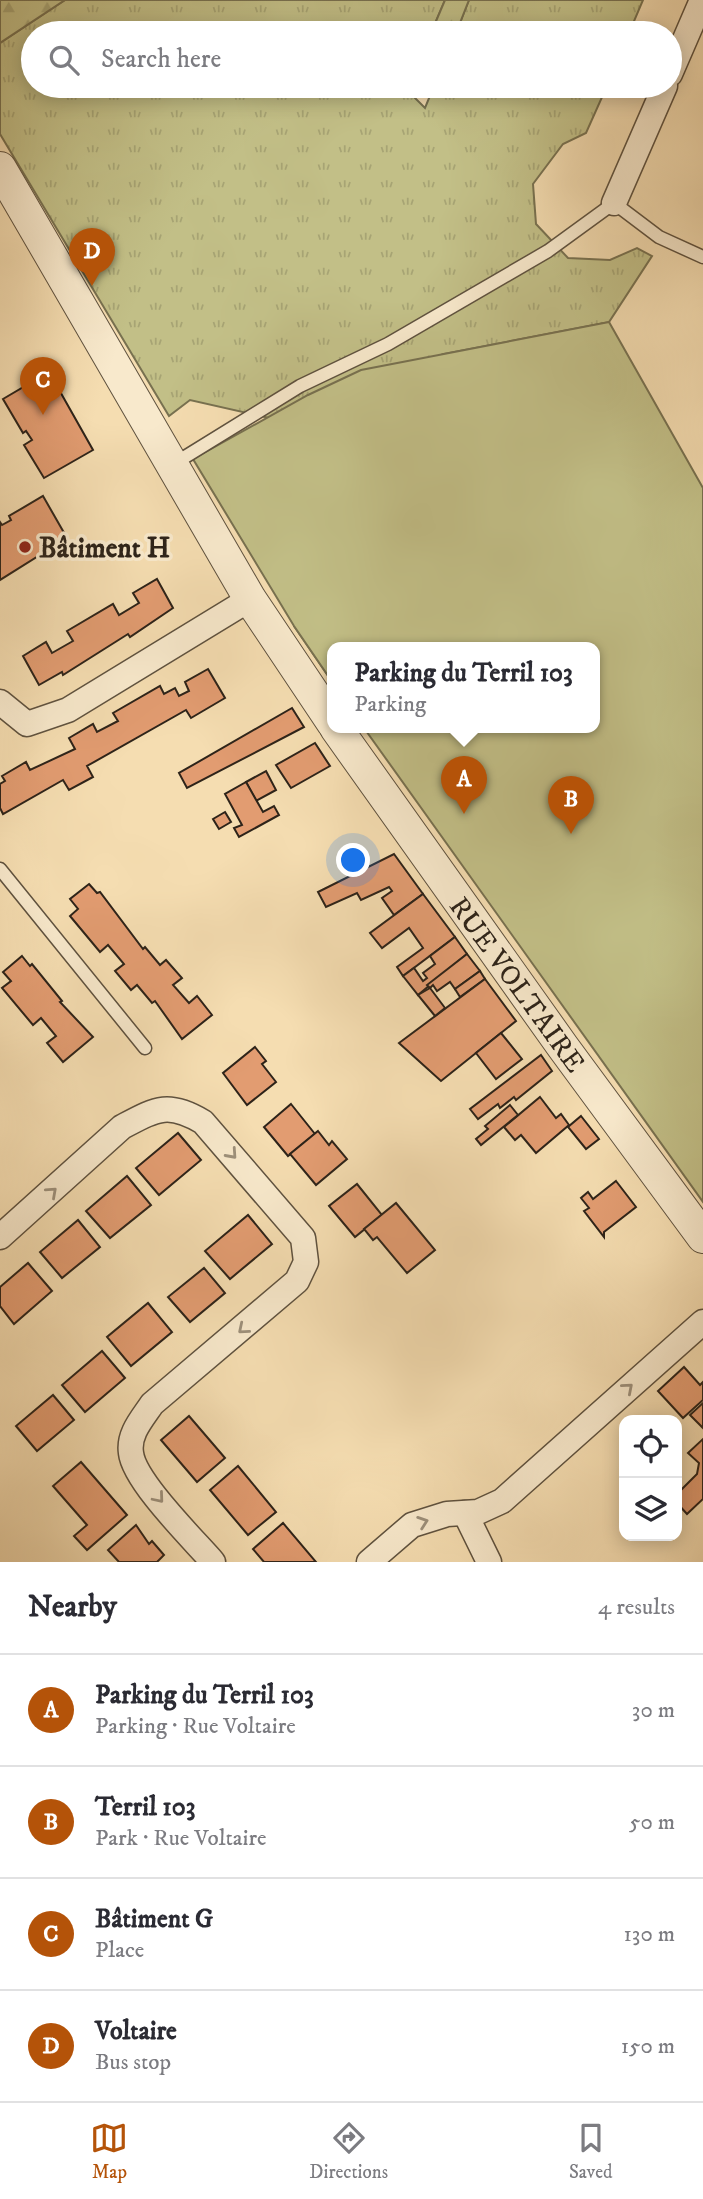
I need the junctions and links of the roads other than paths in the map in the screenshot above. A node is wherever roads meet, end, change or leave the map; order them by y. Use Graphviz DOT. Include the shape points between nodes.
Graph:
graph roads {
  1 [pos="702,0"];
  2 [pos="682,46"];
  3 [pos="660,98"];
  4 [pos="0,168"];
  5 [pos="614,203"];
  6 [pos="703,257"];
  7 [pos="172,465"];
  8 [pos="250,599"];
  9 [pos="0,702"];
  10 [pos="327,714"];
  11 [pos="340,733"];
  12 [pos="0,869"];
  13 [pos="145,1048"];
  14 [pos="0,1237"];
  15 [pos="703,1237"];
  16 [pos="703,1322"];
  17 [pos="465,1513"];
  18 [pos="213,1562"];
  19 [pos="369,1562"];
  20 [pos="489,1562"];
  1 -- 2 [label="street"];
  3 -- 5 [label="street"];
  4 -- 7 [label="street"];
  5 -- 6 [label="lane" via="659,237"];
  5 -- 7 [label="lane" via="525,264 388,344 300,386"];
  7 -- 8 [label="street"];
  8 -- 9 [label="street" via="68,710 27,723"];
  8 -- 10 [label="street"];
  11 -- 15 [label="street, RUE VOLTAIRE"];
  12 -- 13 [label="lane"];
  14 -- 18 [label="street, one-way" via="122,1127 146,1114 181,1109 203,1122 303,1238 306,1262 297,1281 152,1404 134,1430 130,1452 136,1472"];
  17 -- 16 [label="street, one-way" via="502,1501"];
  19 -- 17 [label="street, one-way" via="412,1525"];
  17 -- 20 [label="street"];
}
